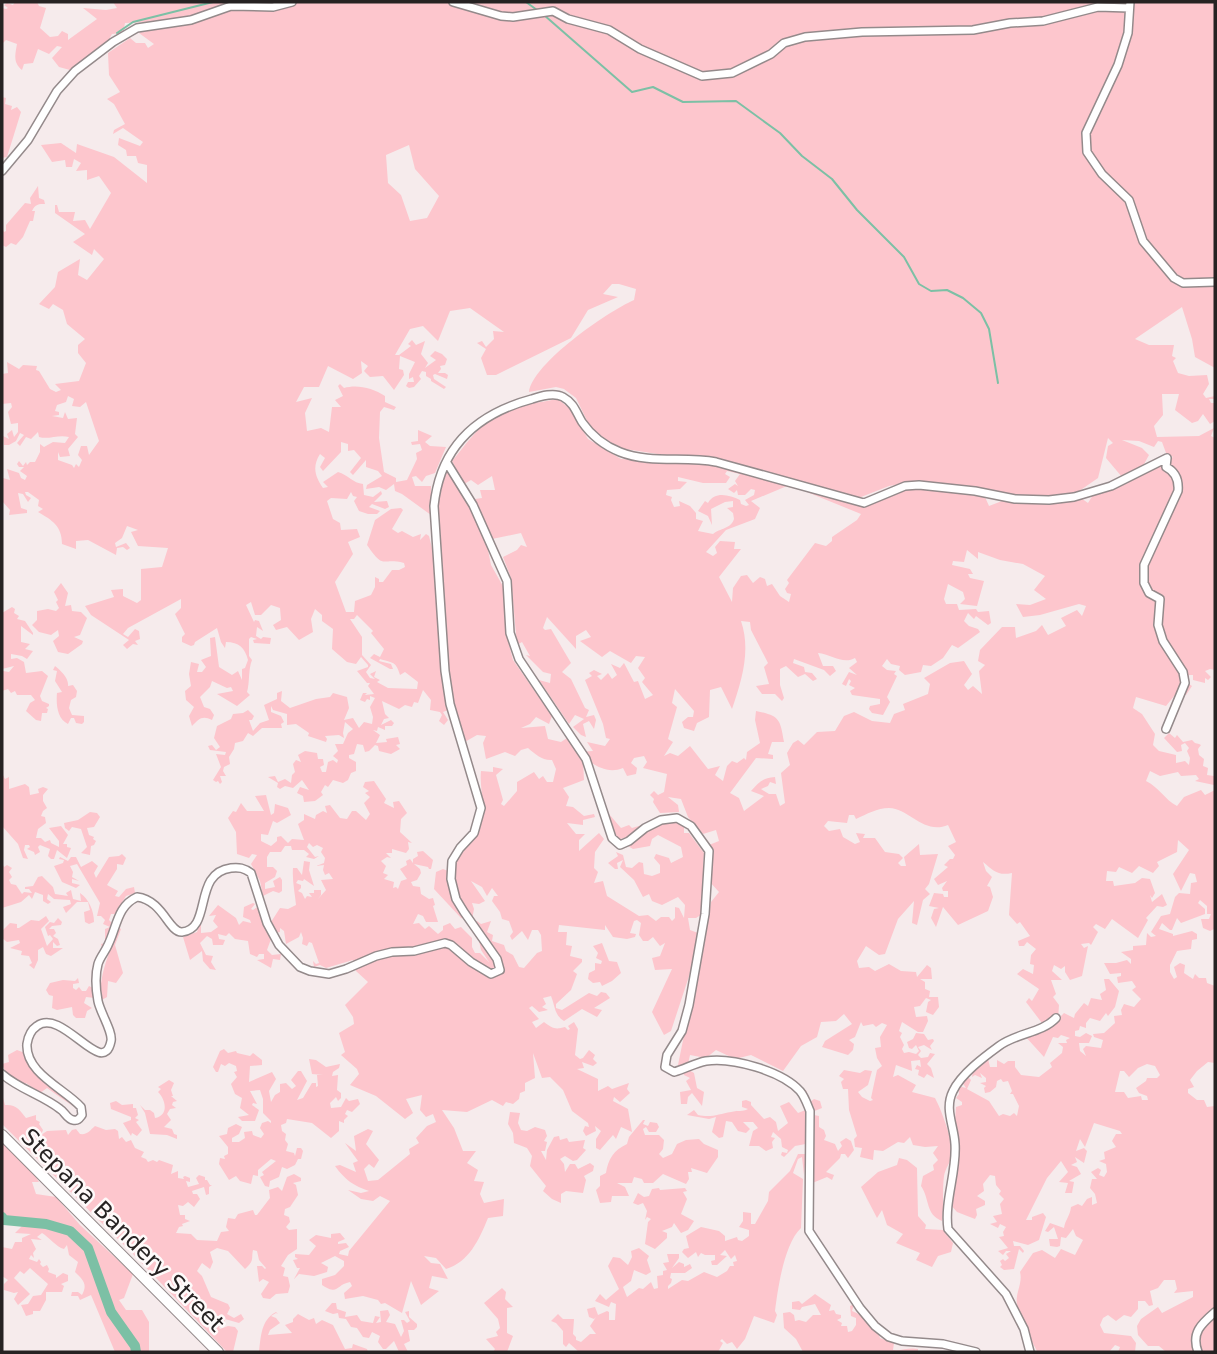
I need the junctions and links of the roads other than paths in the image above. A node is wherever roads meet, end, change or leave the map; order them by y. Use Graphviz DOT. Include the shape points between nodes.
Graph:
graph roads {
  1 [pos="292,2"];
  2 [pos="453,2"];
  3 [pos="1129,5"];
  4 [pos="2,171"];
  5 [pos="1215,282"];
  6 [pos="447,463"];
  7 [pos="1166,729"];
  8 [pos="1056,1018"];
  9 [pos="2,1074"];
  10 [pos="2,1135"];
  11 [pos="1215,1312"];
  12 [pos="218,1352"];
  13 [pos="976,1352"];
  14 [pos="1030,1352"];
  15 [pos="1198,1352"];
  1 -- 4 [label="street" via="231,6 191,20 137,28 75,71"];
  2 -- 3 [label="street" via="500,16 553,11 609,30 640,50 702,76 732,73 784,43 804,37 973,30"];
  3 -- 5 [label="street" via="1128,33 1086,133 1087,152 1129,200 1143,241 1174,278 1184,283"];
  6 -- 7 [label="street" via="467,433 494,412 551,395 573,404 595,436 617,451 716,462 864,503 919,485 1015,499 1074,497 1111,486 1167,458 1166,467 1174,472 1178,491 1143,576 1149,593 1160,598 1158,625 1185,683"];
  6 -- 9 [label="street" via="437,481 434,506 445,671 450,705 481,808 474,833 452,861 451,879 460,905 500,970 491,974 445,943 376,956 329,974 310,971 279,945 251,873 228,869 207,884 195,926 182,932 145,898 137,897 123,907 98,963 98,1002 111,1035 108,1049 96,1052 52,1022 43,1022 32,1031 27,1041 30,1057 39,1072 78,1104 80,1118 69,1118"];
  6 -- 13 [label="street" via="473,505 507,581 513,646 586,759 612,838 620,845 661,820 677,818 691,826 709,851 705,914 688,1005 666,1067 674,1072 704,1061 726,1062 764,1070 802,1093 810,1111 809,1231 860,1308 875,1326 902,1342 943,1344"];
  8 -- 14 [label="street" via="1000,1045 954,1089 948,1109 955,1144 948,1229 1006,1294"];
  10 -- 12 [label="main road, Stepana Bandery Street"];
  11 -- 15 [label="street" via="1195,1335"];
}
